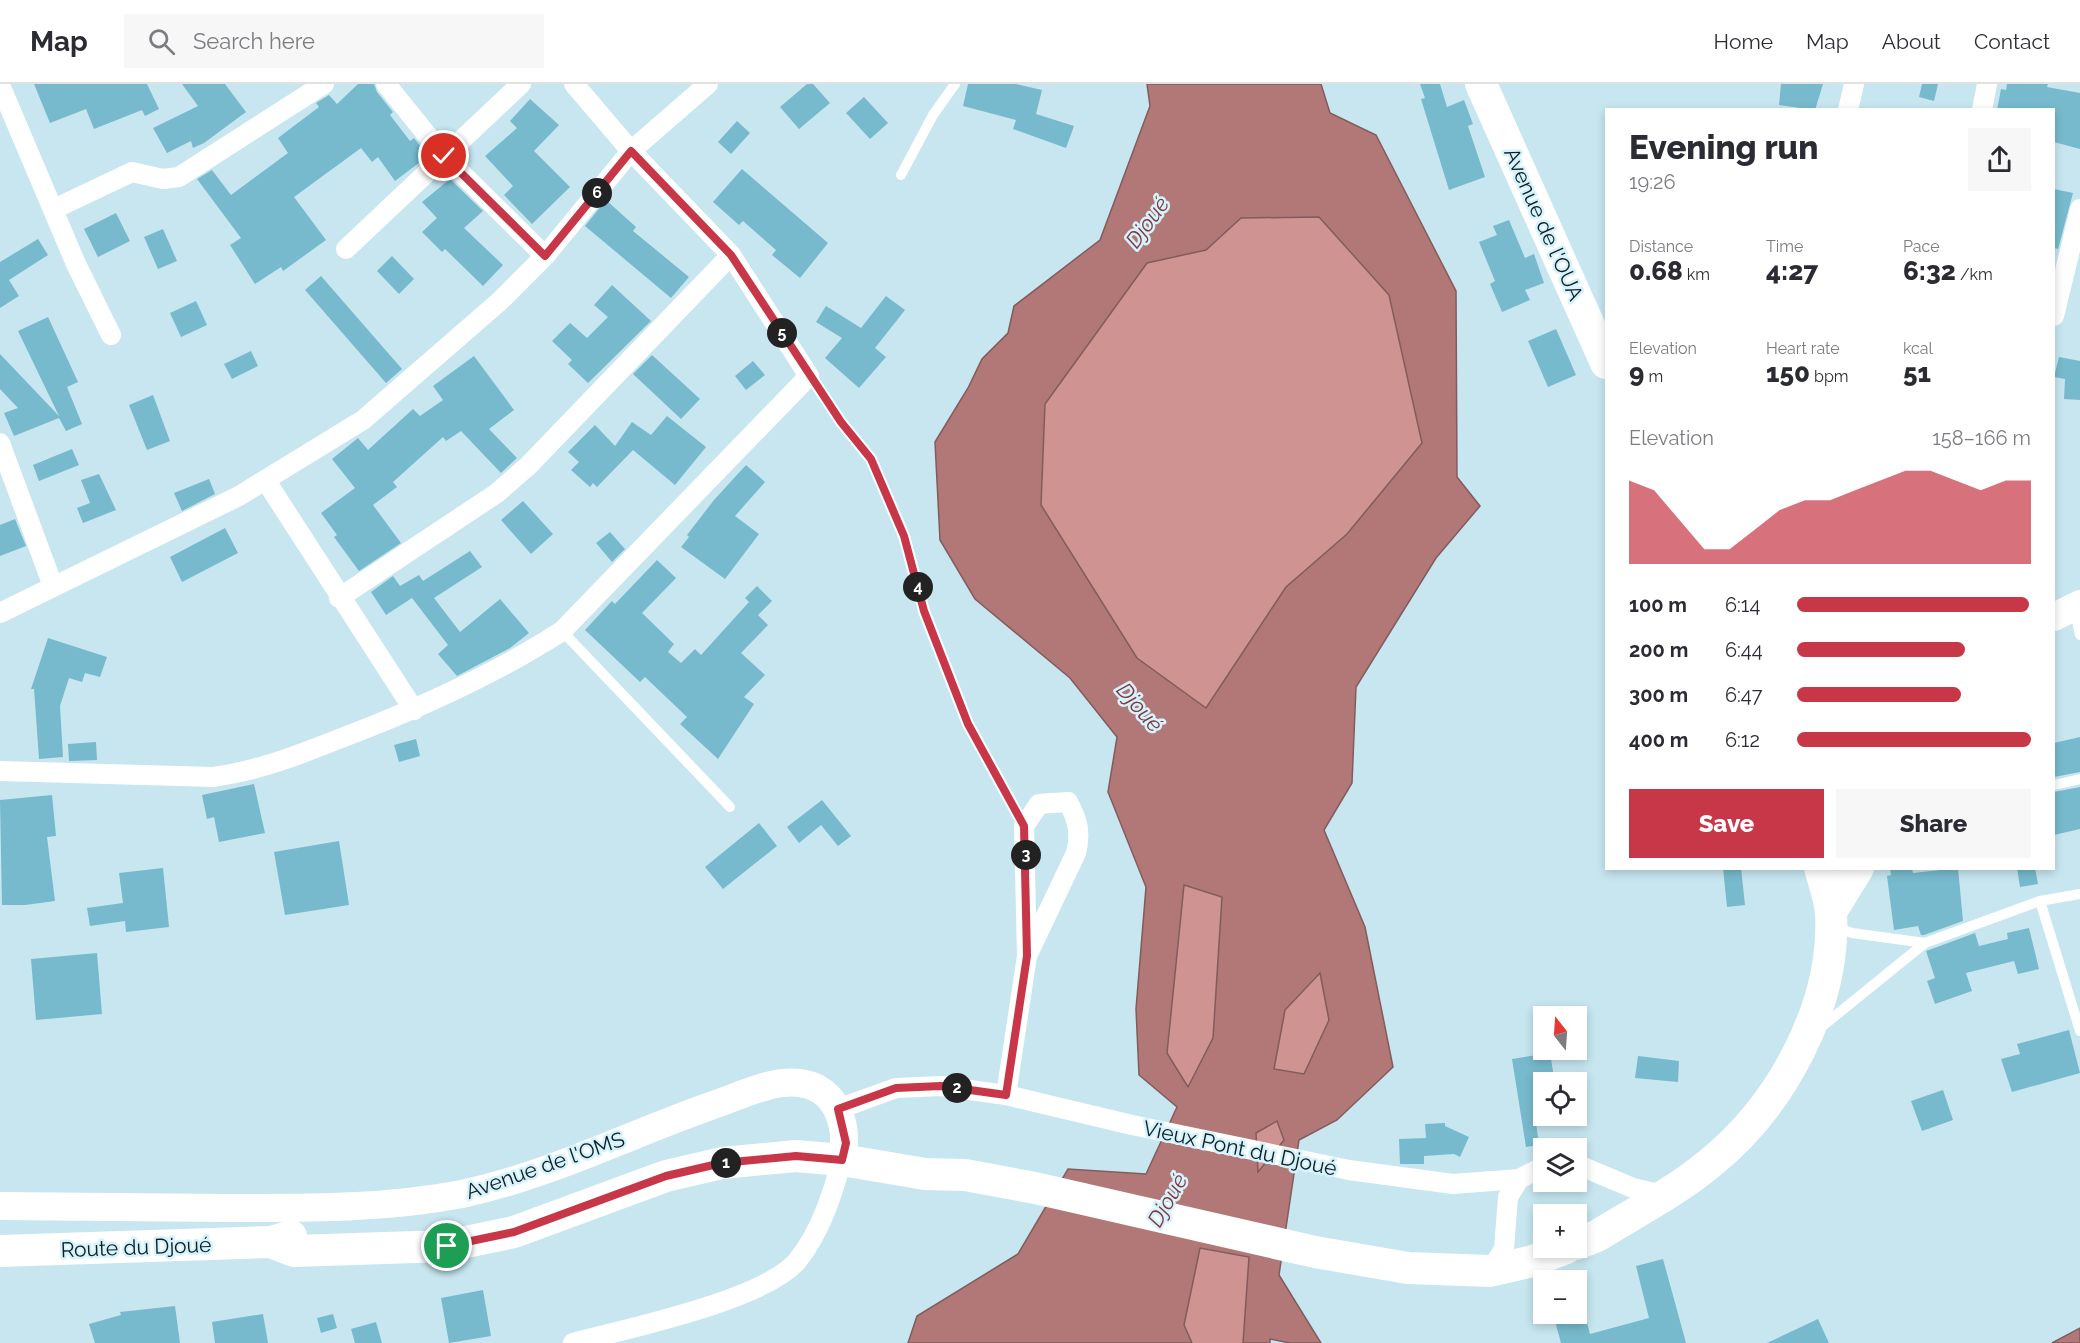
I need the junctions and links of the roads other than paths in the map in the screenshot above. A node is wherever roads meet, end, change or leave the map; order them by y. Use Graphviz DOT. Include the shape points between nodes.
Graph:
graph roads {
  1 [pos="324,84"];
  2 [pos="386,84"];
  3 [pos="521,84"];
  4 [pos="574,84"];
  5 [pos="708,84"];
  6 [pos="955,84"];
  7 [pos="1481,84"];
  8 [pos="1854,84"];
  9 [pos="1987,84"];
  10 [pos="0,85"];
  11 [pos="1848,108"];
  12 [pos="1982,108"];
  13 [pos="6,113"];
  14 [pos="631,151"];
  15 [pos="444,156"];
  16 [pos="901,175"];
  17 [pos="54,209"];
  18 [pos="2080,209"];
  19 [pos="346,249"];
  20 [pos="731,255"];
  21 [pos="545,256"];
  22 [pos="2055,312"];
  23 [pos="111,335"];
  24 [pos="1605,361"];
  25 [pos="809,376"];
  26 [pos="0,443"];
  27 [pos="266,481"];
  28 [pos="53,586"];
  29 [pos="339,598"];
  30 [pos="2069,610"];
  31 [pos="0,613"];
  32 [pos="562,631"];
  33 [pos="2080,635"];
  34 [pos="414,710"];
  35 [pos="0,771"];
  36 [pos="2080,778"];
  37 [pos="2055,785"];
  38 [pos="730,807"];
  39 [pos="1024,826"];
  40 [pos="1820,870"];
  41 [pos="1857,870"];
  42 [pos="2080,894"];
  43 [pos="2040,902"];
  44 [pos="1831,918"];
  45 [pos="1925,943"];
  46 [pos="1027,956"];
  47 [pos="2080,1031"];
  48 [pos="1804,1042"];
  49 [pos="1006,1095"];
  50 [pos="838,1109"];
  51 [pos="844,1152"];
  52 [pos="1587,1169"];
  53 [pos="1533,1172"];
  54 [pos="1519,1179"];
  55 [pos="1663,1195"];
  56 [pos="0,1206"];
  57 [pos="1587,1240"];
  58 [pos="0,1251"];
  59 [pos="1541,1258"];
  60 [pos="1490,1271"];
  61 [pos="573,1343"];
  1 -- 17 [label="street" via="179,177 163,179 132,172"];
  2 -- 15 [label="street"];
  3 -- 15 [label="street"];
  4 -- 14 [label="street"];
  5 -- 14 [label="street"];
  6 -- 16 [label="lane" via="933,115"];
  7 -- 24 [label="main road, Avenue de l'OUA"];
  8 -- 11 [label="street"];
  9 -- 12 [label="street"];
  10 -- 13 [label="street"];
  13 -- 17 [label="street"];
  14 -- 20 [label="street"];
  14 -- 21 [label="street"];
  15 -- 19 [label="street"];
  15 -- 21 [label="street"];
  17 -- 23 [label="street"];
  18 -- 22 [label="street"];
  20 -- 25 [label="street"];
  20 -- 29 [label="street" via="529,465 497,493"];
  21 -- 27 [label="street" via="500,301 363,420"];
  25 -- 32 [label="street"];
  25 -- 39 [label="lane" via="871,459 904,536 924,611 968,724"];
  26 -- 28 [label="street"];
  27 -- 28 [label="street"];
  27 -- 29 [label="street"];
  28 -- 31 [label="street"];
  29 -- 34 [label="street"];
  30 -- 33 [label="lane"];
  32 -- 34 [label="street" via="523,657"];
  32 -- 38 [label="lane"];
  34 -- 35 [label="street" via="243,773 213,777"];
  36 -- 37 [label="lane"];
  39 -- 46 [label="street"];
  39 -- 46 [label="street" via="1039,804 1068,802 1081,835"];
  40 -- 44 [label="main road"];
  41 -- 44 [label="main road"];
  42 -- 43 [label="lane"];
  43 -- 45 [label="lane"];
  43 -- 47 [label="lane"];
  44 -- 45 [label="lane" via="1852,933"];
  44 -- 48 [label="main road" via="1828,957"];
  45 -- 48 [label="lane"];
  46 -- 49 [label="street"];
  48 -- 55 [label="main road" via="1782,1085 1746,1129 1709,1165"];
  49 -- 50 [label="street, Vieux Pont du Djoué" via="941,1086 896,1088"];
  49 -- 54 [label="street, Vieux Pont du Djoué" via="1349,1170 1453,1184"];
  50 -- 51 [label="street"];
  50 -- 56 [label="street, Avenue de l'OMS" via="819,1088 798,1083 770,1086 530,1174 464,1193 398,1205"];
  51 -- 58 [label="main road, Route du Djoué" via="816,1139 744,1140 659,1160 533,1205 435,1228 297,1234 271,1242"];
  51 -- 60 [label="main road, Route du Djoué" via="939,1159 965,1175 1315,1252 1408,1268"];
  51 -- 61 [label="street" via="830,1201 815,1233 797,1261 771,1282 690,1312"];
  52 -- 55 [label="street" via="1633,1188"];
  53 -- 54 [label="street"];
  54 -- 60 [label="street" via="1508,1197 1504,1249"];
  55 -- 57 [label="main road"];
  59 -- 60 [label="main road"];
}
